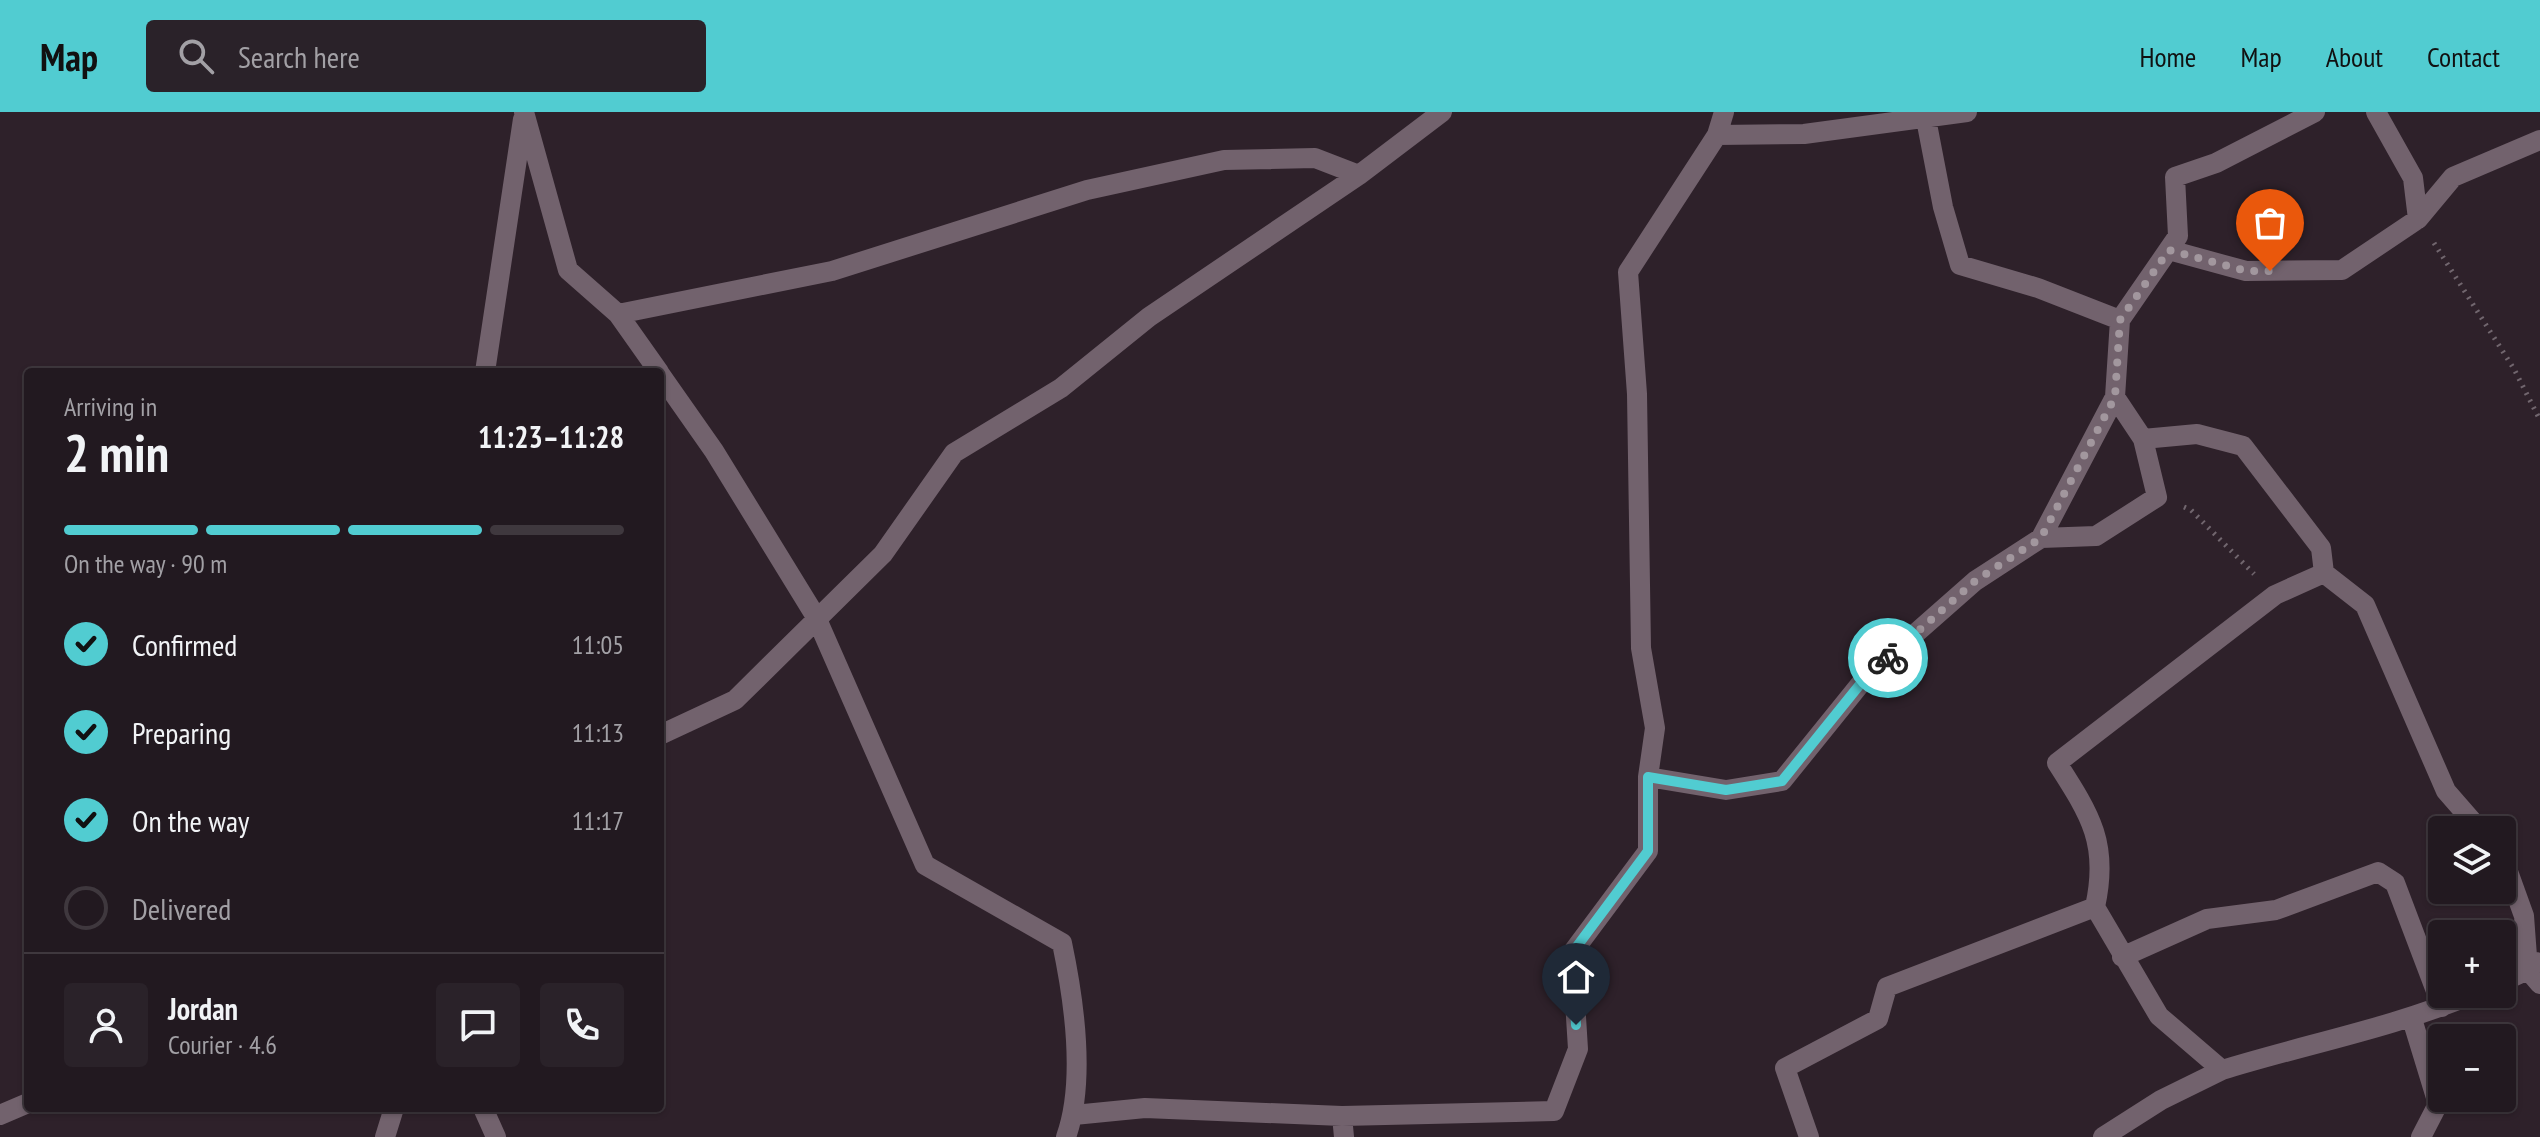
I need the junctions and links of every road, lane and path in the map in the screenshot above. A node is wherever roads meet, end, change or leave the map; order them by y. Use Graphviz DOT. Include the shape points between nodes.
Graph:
graph roads {
  1 [pos="524,112"];
  2 [pos="1442,112"];
  3 [pos="1724,112"];
  4 [pos="1967,112"];
  5 [pos="2315,112"];
  6 [pos="2376,112"];
  7 [pos="1926,119"];
  8 [pos="1717,135"];
  9 [pos="2540,140"];
  10 [pos="1359,175"];
  11 [pos="2418,219"];
  12 [pos="2169,250"];
  13 [pos="618,314"];
  14 [pos="2120,320"];
  15 [pos="486,368"];
  16 [pos="656,368"];
  17 [pos="664,380"];
  18 [pos="2115,397"];
  19 [pos="2540,420"];
  20 [pos="2143,439"];
  21 [pos="2157,497"];
  22 [pos="2041,538"];
  23 [pos="2324,573"];
  24 [pos="2275,595"];
  25 [pos="816,617"];
  26 [pos="664,733"];
  27 [pos="1648,777"];
  28 [pos="2468,816"];
  29 [pos="2516,894"];
  30 [pos="2095,907"];
  31 [pos="2122,957"];
  32 [pos="2428,970"];
  33 [pos="2536,971"];
  34 [pos="2516,977"];
  35 [pos="2440,1008"];
  36 [pos="2412,1019"];
  37 [pos="2222,1070"];
  38 [pos="24,1105"];
  39 [pos="393,1112"];
  40 [pos="485,1112"];
  41 [pos="0,1115"];
  42 [pos="1074,1115"];
  43 [pos="1342,1116"];
  44 [pos="385,1137"];
  45 [pos="496,1137"];
  46 [pos="1066,1137"];
  47 [pos="1344,1137"];
  48 [pos="1809,1137"];
  49 [pos="2103,1137"];
  50 [pos="2421,1137"];
  1 -- 13 [label="street" via="568,270"];
  1 -- 15 [label="street"];
  2 -- 10 [label="street"];
  3 -- 8 [label="street"];
  4 -- 7 [label="street"];
  5 -- 12 [label="street" via="2216,163 2175,177 2178,236"];
  6 -- 11 [label="street" via="2413,178"];
  7 -- 8 [label="street" via="1804,134"];
  7 -- 14 [label="street" via="1960,265"];
  8 -- 27 [label="street" via="1628,272 1637,394 1641,648 1655,728"];
  9 -- 11 [label="street" via="2453,177"];
  10 -- 13 [label="street" via="1315,158 1224,160 1087,190 832,271"];
  10 -- 25 [label="street" via="1149,317 1061,388 954,453 883,554"];
  11 -- 12 [label="street" via="2342,270 2246,271"];
  11 -- 19 [label="path" via="2514,369"];
  12 -- 14 [label="street"];
  13 -- 16 [label="street"];
  14 -- 18 [label="street"];
  17 -- 25 [label="street"];
  18 -- 20 [label="street"];
  18 -- 22 [label="street"];
  20 -- 21 [label="street"];
  20 -- 23 [label="street" via="2197,434 2243,446 2321,548"];
  21 -- 22 [label="street" via="2096,536"];
  21 -- 24 [label="path" via="2191,510"];
  22 -- 27 [label="street" via="1975,581 1866,677 1782,781 1726,790"];
  23 -- 24 [label="street"];
  23 -- 28 [label="street" via="2365,605 2446,791"];
  24 -- 30 [label="street" via="2057,763 2100,848 2103,873"];
  25 -- 26 [label="street" via="735,700"];
  25 -- 42 [label="street" via="925,865 1062,943 1074,1002"];
  27 -- 43 [label="street" via="1648,851 1572,953 1578,1049 1554,1111"];
  29 -- 33 [label="street"];
  30 -- 31 [label="street"];
  30 -- 48 [label="street" via="1887,987 1878,1019 1785,1068"];
  31 -- 32 [label="street" via="2207,919 2276,910 2378,872 2395,883"];
  31 -- 37 [label="street" via="2159,1016"];
  33 -- 34 [label="street"];
  35 -- 36 [label="street"];
  36 -- 37 [label="street"];
  36 -- 50 [label="street" via="2438,1104"];
  37 -- 49 [label="street"];
  38 -- 41 [label="street"];
  39 -- 44 [label="street"];
  40 -- 45 [label="street"];
  42 -- 43 [label="street" via="1145,1108"];
  42 -- 46 [label="street"];
  43 -- 47 [label="street"];
}
